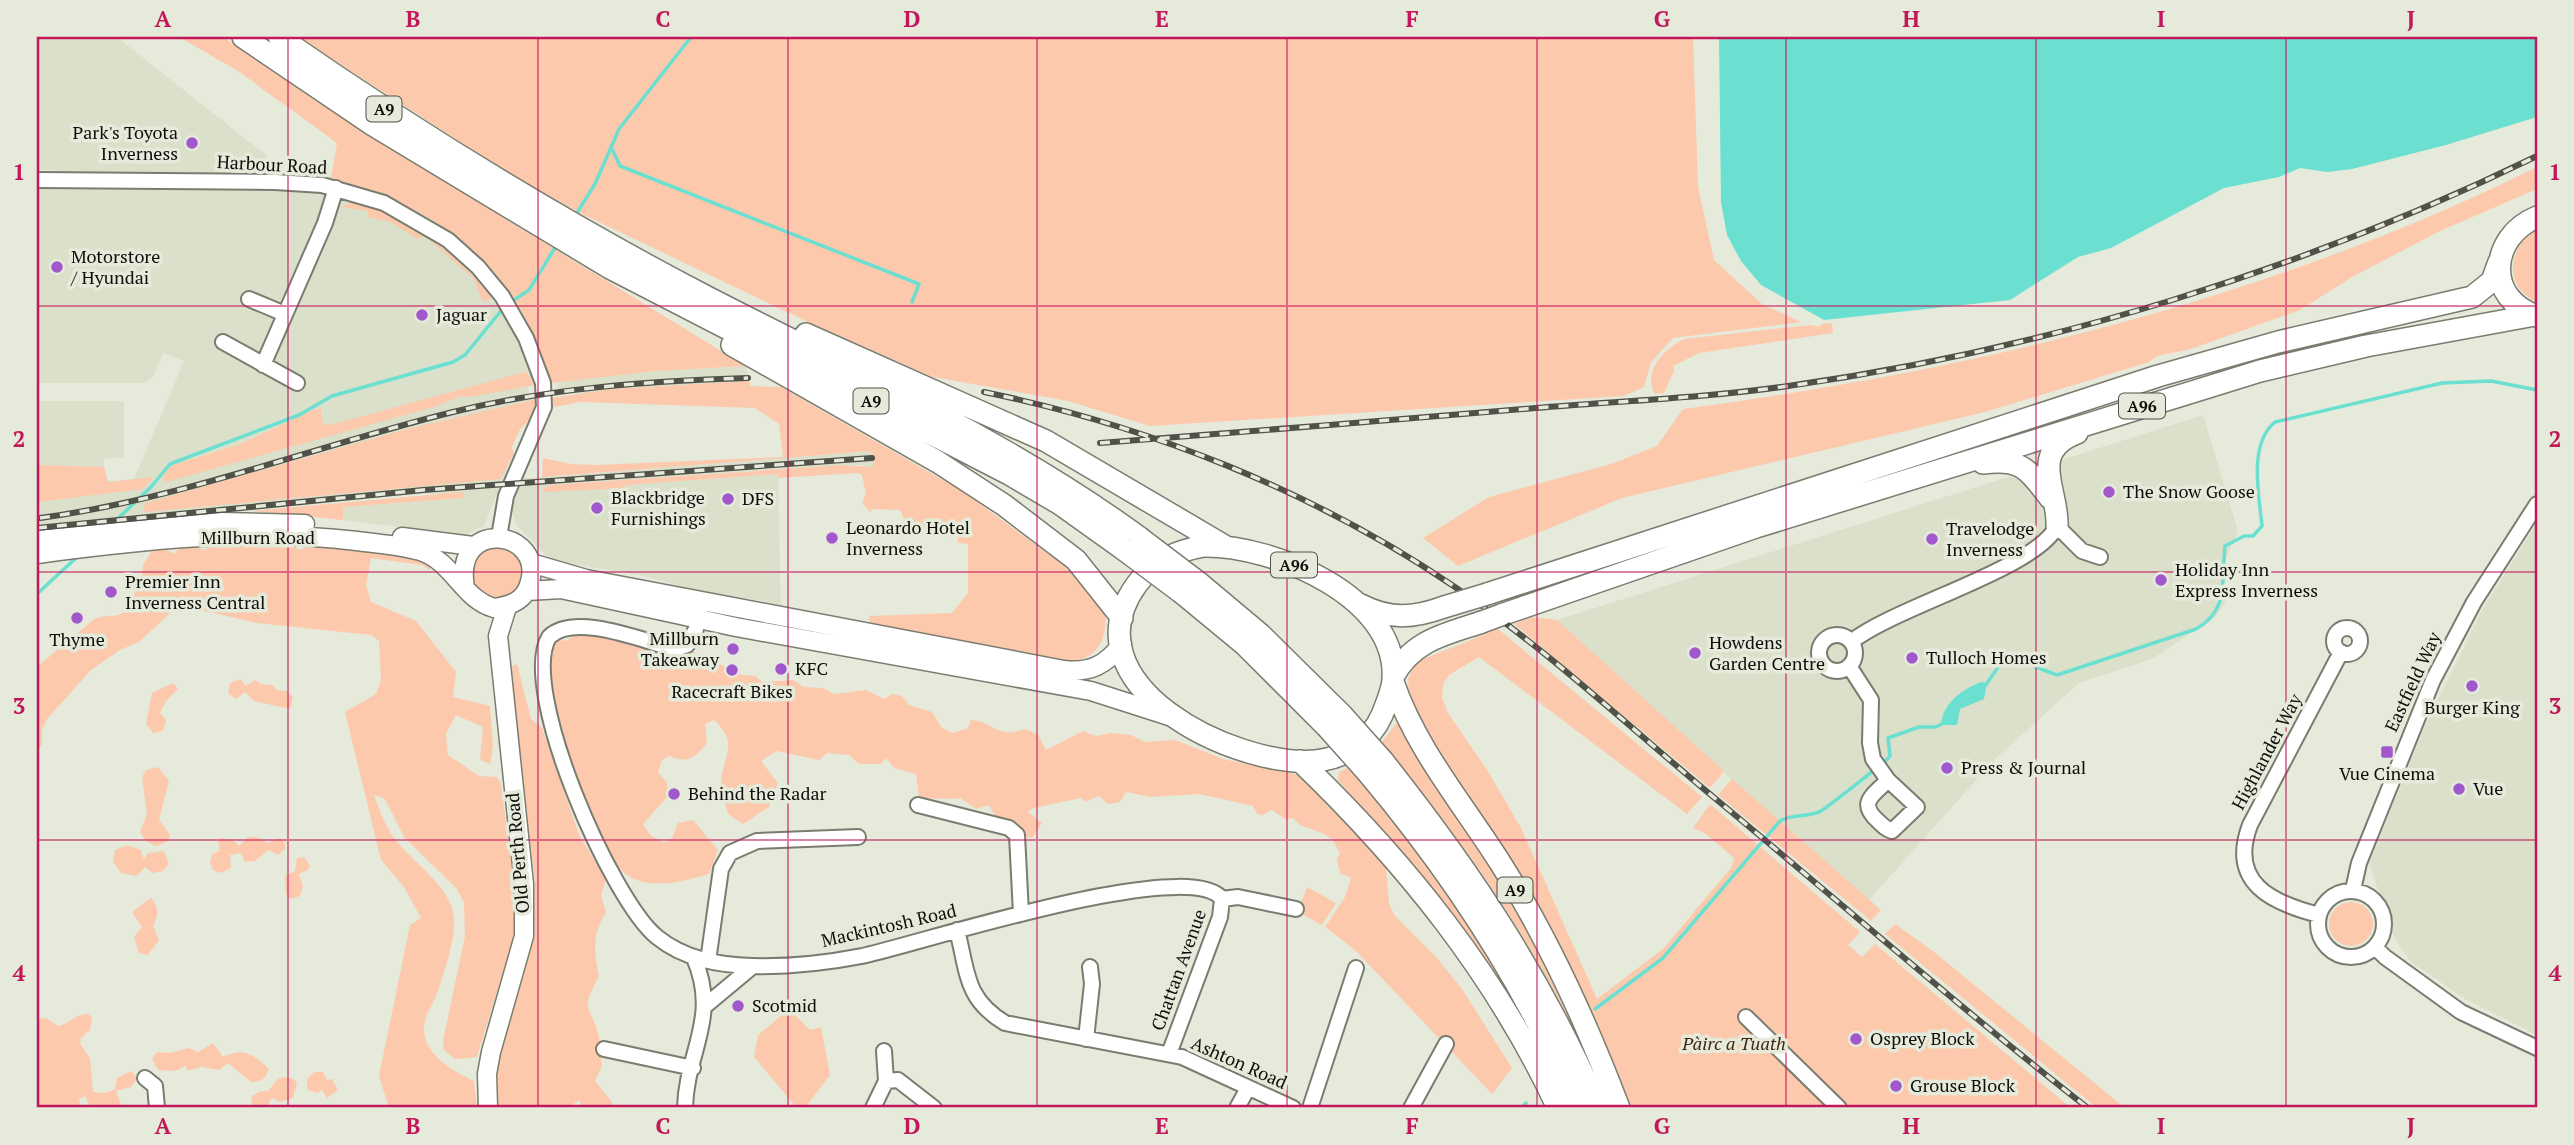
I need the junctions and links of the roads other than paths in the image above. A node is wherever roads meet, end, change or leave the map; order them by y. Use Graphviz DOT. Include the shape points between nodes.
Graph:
graph roads {
  1 [pos="243,37"];
  2 [pos="279,37"];
  3 [pos="37,180"];
  4 [pos="337,188"];
  5 [pos="2537,217"];
  6 [pos="2499,262"];
  7 [pos="610,268"];
  8 [pos="704,295"];
  9 [pos="249,299"];
  10 [pos="285,314"];
  11 [pos="2536,316"];
  12 [pos="223,342"];
  13 [pos="263,365"];
  14 [pos="297,383"];
  15 [pos="2161,401"];
  16 [pos="1904,481"];
  17 [pos="2054,503"];
  18 [pos="2537,504"];
  19 [pos="2057,526"];
  20 [pos="499,537"];
  21 [pos="37,540"];
  22 [pos="1132,544"];
  23 [pos="473,546"];
  24 [pos="1225,546"];
  25 [pos="37,554"];
  26 [pos="2100,557"];
  27 [pos="531,563"];
  28 [pos="465,588"];
  29 [pos="527,591"];
  30 [pos="652,592"];
  31 [pos="1356,603"];
  32 [pos="480,604"];
  33 [pos="507,607"];
  34 [pos="1122,618"];
  35 [pos="699,619"];
  36 [pos="498,636"];
  37 [pos="1852,642"];
  38 [pos="1122,644"];
  39 [pos="2341,652"];
  40 [pos="1849,666"];
  41 [pos="1393,679"];
  42 [pos="1176,718"];
  43 [pos="1300,761"];
  44 [pos="1375,767"];
  45 [pos="1882,771"];
  46 [pos="918,805"];
  47 [pos="858,837"];
  48 [pos="2353,890"];
  49 [pos="1222,900"];
  50 [pos="1296,909"];
  51 [pos="1021,914"];
  52 [pos="2319,915"];
  53 [pos="957,930"];
  54 [pos="2375,947"];
  55 [pos="701,959"];
  56 [pos="753,966"];
  57 [pos="1090,967"];
  58 [pos="1356,968"];
  59 [pos="705,1006"];
  60 [pos="1746,1017"];
  61 [pos="1086,1039"];
  62 [pos="1446,1044"];
  63 [pos="2537,1048"];
  64 [pos="604,1049"];
  65 [pos="884,1051"];
  66 [pos="1169,1054"];
  67 [pos="693,1068"];
  68 [pos="145,1077"];
  69 [pos="886,1081"];
  70 [pos="1248,1088"];
  71 [pos="157,1108"];
  72 [pos="488,1108"];
  73 [pos="685,1108"];
  74 [pos="873,1108"];
  75 [pos="934,1108"];
  76 [pos="1237,1108"];
  77 [pos="1293,1108"];
  78 [pos="1310,1108"];
  79 [pos="1411,1108"];
  80 [pos="1558,1108"];
  81 [pos="1577,1108"];
  82 [pos="1598,1108"];
  83 [pos="1619,1108"];
  84 [pos="1839,1108"];
  1 -- 7 [label="highway, A9" via="373,125"];
  2 -- 8 [label="highway, A9" via="378,106"];
  3 -- 4 [label="street, Harbour Road" via="275,182"];
  4 -- 10 [label="street"];
  4 -- 20 [label="street, Harbour Road" via="399,209 458,248 502,296 526,338 539,370 544,407 506,496"];
  5 -- 6 [label="highway, A96" via="2510,235"];
  6 -- 11 [label="highway, A96" via="2510,299"];
  6 -- 31 [label="highway, A96, bridge" via="2492,281 2472,297 2278,342 2158,376 1415,616 1392,617"];
  7 -- 22 [label="highway, A9" via="1009,474"];
  7 -- 34 [label="highway, A9" via="653,302 939,462 1004,505 1076,560"];
  8 -- 22 [label="highway, A9" via="1021,460"];
  8 -- 24 [label="highway, A9" via="776,321 1046,440"];
  9 -- 10 [label="street"];
  10 -- 13 [label="street"];
  11 -- 15 [label="highway, A96" via="2366,346 2259,371"];
  12 -- 13 [label="street"];
  13 -- 14 [label="street"];
  15 -- 16 [label="highway, A96"];
  15 -- 17 [label="highway" via="2061,442 2048,470"];
  16 -- 17 [label="highway" via="2007,462 2030,471"];
  16 -- 41 [label="highway, A96" via="1418,645"];
  17 -- 19 [label="highway"];
  18 -- 48 [label="street, Eastfield Way" via="2474,602 2433,680 2358,863"];
  19 -- 26 [label="street" via="2082,551"];
  19 -- 37 [label="street" via="2047,539 1983,578 1895,615"];
  20 -- 23 [label="main road"];
  20 -- 27 [label="main road" via="522,548"];
  21 -- 23 [label="main road, Millburn Road" via="221,522 274,522"];
  22 -- 44 [label="highway, A9, bridge" via="1190,587 1245,645 1334,721"];
  23 -- 28 [label="main road" via="461,570"];
  24 -- 31 [label="highway, A96" via="1300,568"];
  24 -- 34 [label="highway, A96" via="1177,553 1159,561 1129,595"];
  25 -- 28 [label="main road, Millburn Road" via="222,535 325,538 423,552 453,571"];
  27 -- 29 [label="main road"];
  27 -- 30 [label="main road" via="561,574"];
  28 -- 32 [label="main road"];
  29 -- 33 [label="main road"];
  29 -- 35 [label="main road" via="561,589"];
  30 -- 35 [label="street" via="668,603 697,609"];
  30 -- 38 [label="main road" via="1064,670 1095,668"];
  31 -- 41 [label="highway, A96" via="1383,637"];
  32 -- 33 [label="main road"];
  32 -- 36 [label="main road, Old Perth Road"];
  33 -- 36 [label="main road, Old Perth Road"];
  34 -- 38 [label="highway, A96"];
  35 -- 42 [label="main road" via="1091,691"];
  35 -- 55 [label="street" via="687,645 675,649 572,626 549,637 543,660 552,726 564,767 612,875 642,923 669,946"];
  36 -- 72 [label="main road, Old Perth Road" via="524,884 524,936 491,1052"];
  37 -- 40 [label="street" via="1854,657"];
  37 -- 40 [label="street" via="1839,635 1821,638 1818,669 1838,671"];
  38 -- 42 [label="highway, A96" via="1138,684"];
  39 -- 52 [label="street, Highlander Way" via="2250,825 2244,847 2248,871 2264,894"];
  40 -- 45 [label="street" via="1871,700 1870,750"];
  41 -- 43 [label="highway, A96" via="1372,733 1360,744 1338,756"];
  41 -- 83 [label="highway, A9" via="1407,722 1502,866 1546,943"];
  42 -- 43 [label="highway, A96" via="1230,748 1269,759"];
  43 -- 80 [label="highway" via="1411,877 1463,943 1515,1024"];
  44 -- 81 [label="highway, A9" via="1506,966"];
  44 -- 82 [label="highway, A9" via="1450,846 1521,954"];
  46 -- 51 [label="street" via="1009,828 1017,835"];
  47 -- 55 [label="street" via="757,841 730,853 721,869"];
  48 -- 52 [label="street" via="2328,900"];
  48 -- 54 [label="street" via="2374,900 2383,913 2382,937"];
  49 -- 50 [label="street, Mackintosh Road" via="1238,897"];
  49 -- 51 [label="street, Mackintosh Road" via="1217,893 1202,889 1136,890"];
  49 -- 66 [label="street, Chattan Avenue" via="1220,917"];
  51 -- 53 [label="street, Mackintosh Road"];
  52 -- 54 [label="street" via="2319,932 2335,953 2356,957"];
  53 -- 56 [label="street, Mackintosh Road" via="824,962"];
  53 -- 61 [label="street, Ashton Road" via="974,996 983,1010 1005,1023"];
  54 -- 63 [label="street" via="2461,1012"];
  55 -- 56 [label="street, Mackintosh Road"];
  55 -- 59 [label="street"];
  56 -- 59 [label="street"];
  57 -- 61 [label="street"];
  58 -- 78 [label="street"];
  59 -- 67 [label="street"];
  60 -- 84 [label="street"];
  61 -- 66 [label="street, Ashton Road"];
  62 -- 79 [label="street"];
  64 -- 67 [label="street"];
  65 -- 69 [label="street"];
  66 -- 70 [label="street, Ashton Road"];
  67 -- 73 [label="street"];
  68 -- 71 [label="street" via="155,1086"];
  69 -- 74 [label="street"];
  69 -- 75 [label="street" via="898,1080"];
  70 -- 76 [label="street"];
  70 -- 77 [label="street, Ashton Road"];
}
